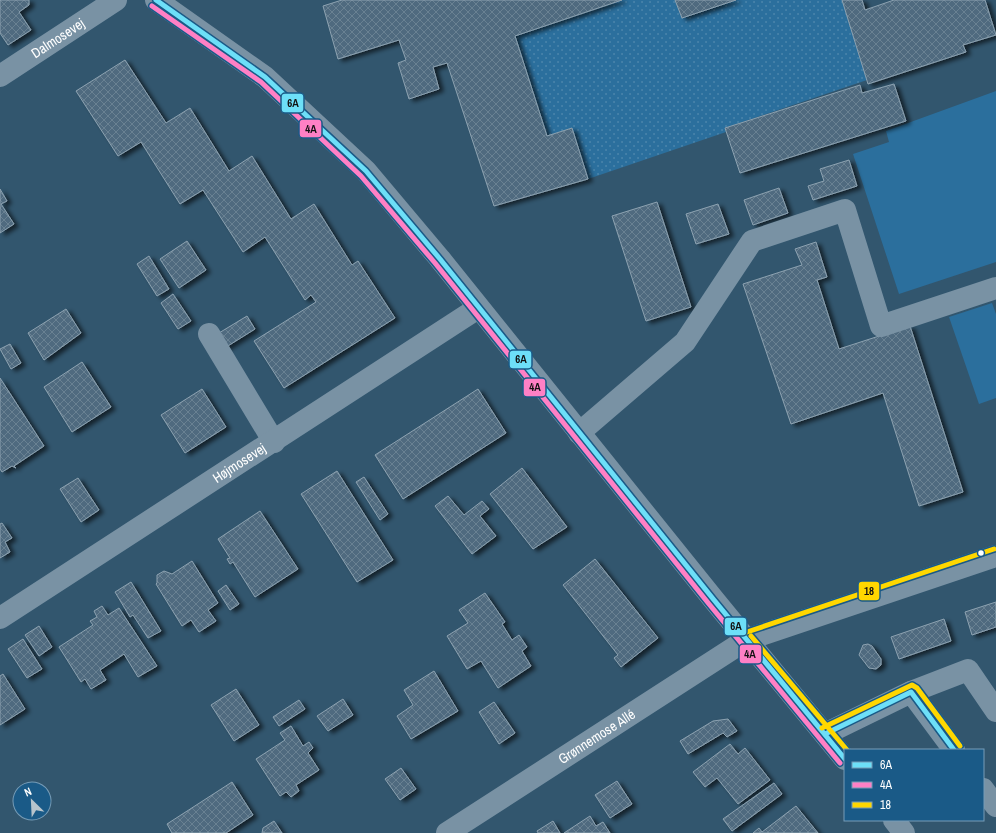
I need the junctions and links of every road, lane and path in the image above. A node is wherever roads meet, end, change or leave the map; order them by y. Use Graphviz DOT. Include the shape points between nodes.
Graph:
graph roads {
  1 [pos="116,0"];
  2 [pos="156,0"];
  3 [pos="0,76"];
  4 [pos="996,288"];
  5 [pos="478,308"];
  6 [pos="209,334"];
  7 [pos="579,433"];
  8 [pos="274,442"];
  9 [pos="996,556"];
  10 [pos="0,618"];
  11 [pos="746,640"];
  12 [pos="911,692"];
  13 [pos="996,711"];
  14 [pos="825,734"];
  15 [pos="953,749"];
  16 [pos="844,758"];
  17 [pos="984,790"];
  18 [pos="996,806"];
  19 [pos="895,821"];
  20 [pos="446,833"];
  21 [pos="904,833"];
  1 -- 3 [label="street, Dalmosevej"];
  2 -- 5 [label="street" via="265,77 366,171"];
  4 -- 7 [label="street" via="880,326 845,210 752,241 685,342"];
  5 -- 7 [label="street"];
  5 -- 8 [label="street, Højmosevej"];
  6 -- 8 [label="street"];
  7 -- 11 [label="street"];
  8 -- 10 [label="street, Højmosevej"];
  9 -- 11 [label="street, Grønnemose Allé"];
  11 -- 14 [label="street"];
  11 -- 20 [label="street, Grønnemose Allé"];
  12 -- 13 [label="street" via="968,670"];
  12 -- 14 [label="street"];
  12 -- 15 [label="street"];
  14 -- 16 [label="street"];
  17 -- 18 [label="street"];
  19 -- 21 [label="street"];
}
